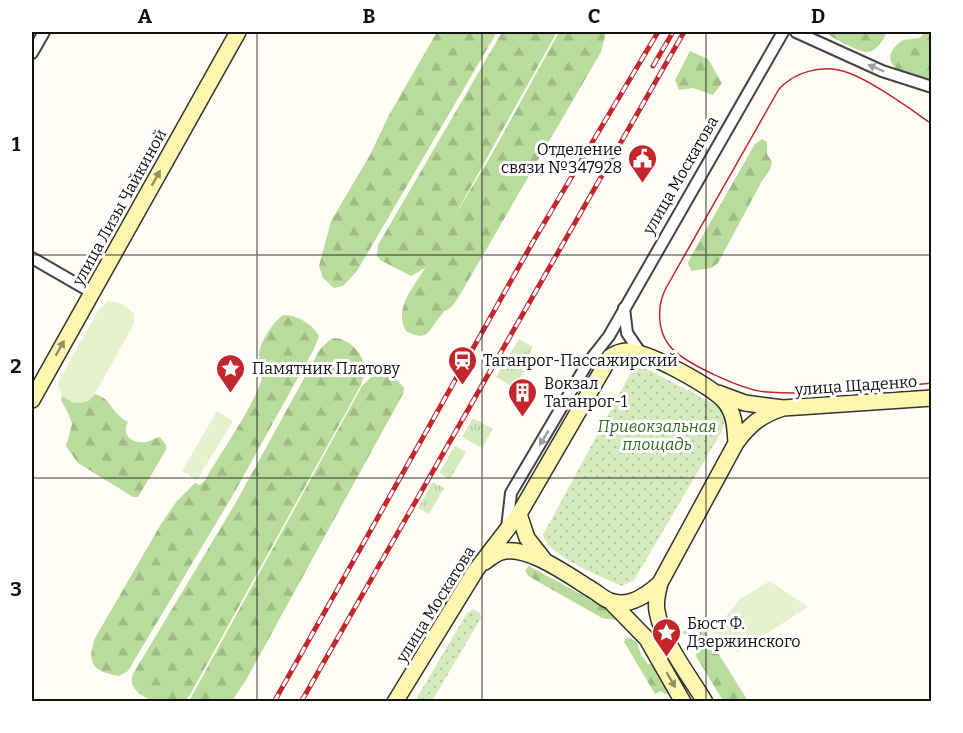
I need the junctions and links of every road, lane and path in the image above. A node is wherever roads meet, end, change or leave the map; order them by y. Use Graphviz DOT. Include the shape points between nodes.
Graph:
graph roads {
  1 [pos="44,32"];
  2 [pos="238,32"];
  3 [pos="783,32"];
  4 [pos="796,32"];
  5 [pos="32,53"];
  6 [pos="932,87"];
  7 [pos="32,258"];
  8 [pos="91,292"];
  9 [pos="624,308"];
  10 [pos="609,336"];
  11 [pos="640,352"];
  12 [pos="610,357"];
  13 [pos="712,390"];
  14 [pos="932,398"];
  15 [pos="32,400"];
  16 [pos="783,408"];
  17 [pos="736,443"];
  18 [pos="511,493"];
  19 [pos="519,514"];
  20 [pos="507,528"];
  21 [pos="546,561"];
  22 [pos="476,570"];
  23 [pos="660,583"];
  24 [pos="610,601"];
  25 [pos="395,702"];
  26 [pos="683,702"];
  27 [pos="705,702"];
  1 -- 5 [label="street"];
  8 -- 2 [label="main road, улица Лизы Чайкиной, one-way"];
  3 -- 9 [label="street, улица Москатова"];
  6 -- 4 [label="street, one-way" via="882,71"];
  7 -- 8 [label="street"];
  15 -- 8 [label="main road, улица Лизы Чайкиной, one-way"];
  9 -- 10 [label="street, улица Москатова"];
  9 -- 11 [label="street" via="627,333"];
  10 -- 12 [label="street"];
  10 -- 18 [label="street, улица Москатова, one-way" via="587,364"];
  11 -- 12 [label="main road" via="619,351"];
  11 -- 13 [label="main road"];
  12 -- 19 [label="main road, улица Москатова"];
  13 -- 16 [label="main road, улица Щаденко" via="744,403"];
  13 -- 17 [label="main road" via="730,410"];
  14 -- 16 [label="main road, улица Щаденко"];
  16 -- 17 [label="main road, улица Щаденко" via="754,421"];
  17 -- 23 [label="main road"];
  18 -- 19 [label="street"];
  18 -- 20 [label="street, улица Москатова"];
  19 -- 20 [label="main road, улица Москатова"];
  19 -- 21 [label="main road" via="527,538"];
  20 -- 22 [label="main road, улица Москатова"];
  21 -- 22 [label="main road" via="508,551 494,555"];
  21 -- 24 [label="main road"];
  22 -- 25 [label="main road, улица Москатова"];
  23 -- 24 [label="main road" via="640,598"];
  23 -- 27 [label="main road" via="656,598 663,631"];
  24 -- 26 [label="main road, one-way" via="647,639"];
}
